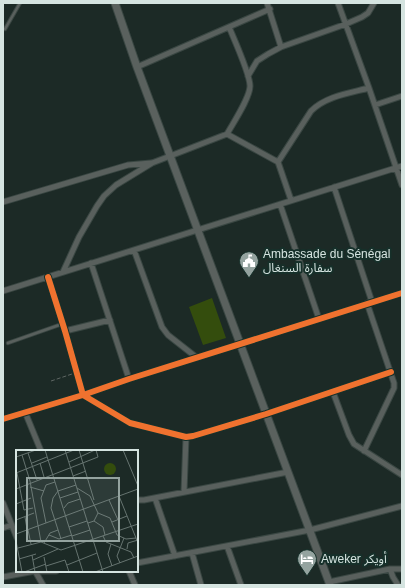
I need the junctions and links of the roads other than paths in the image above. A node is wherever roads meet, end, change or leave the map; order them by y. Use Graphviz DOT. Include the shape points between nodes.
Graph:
graph roads {
  1 [pos="20,3"];
  2 [pos="115,3"];
  3 [pos="267,3"];
  4 [pos="338,3"];
  5 [pos="374,3"];
  6 [pos="270,9"];
  7 [pos="346,24"];
  8 [pos="229,27"];
  9 [pos="5,29"];
  10 [pos="281,47"];
  11 [pos="137,67"];
  12 [pos="248,76"];
  13 [pos="369,88"];
  14 [pos="402,96"];
  15 [pos="375,105"];
  16 [pos="227,134"];
  17 [pos="170,156"];
  18 [pos="278,162"];
  19 [pos="152,163"];
  20 [pos="399,167"];
  21 [pos="402,185"];
  22 [pos="334,187"];
  23 [pos="291,200"];
  24 [pos="3,202"];
  25 [pos="280,204"];
  26 [pos="198,230"];
  27 [pos="134,250"];
  28 [pos="91,263"];
  29 [pos="63,272"];
  30 [pos="48,277"];
  31 [pos="3,291"];
  32 [pos="402,292"];
  33 [pos="370,303"];
  34 [pos="319,319"];
  35 [pos="110,320"];
  36 [pos="63,324"];
  37 [pos="65,331"];
  38 [pos="8,344"];
  39 [pos="240,344"];
  40 [pos="196,358"];
  41 [pos="391,372"];
  42 [pos="129,379"];
  43 [pos="332,392"];
  44 [pos="83,395"];
  45 [pos="25,412"];
  46 [pos="266,414"];
  47 [pos="3,419"];
  48 [pos="186,437"];
  49 [pos="41,450"];
  50 [pos="364,451"];
  51 [pos="288,472"];
  52 [pos="402,475"];
  53 [pos="184,492"];
  54 [pos="155,498"];
  55 [pos="138,500"];
  56 [pos="3,503"];
  57 [pos="402,506"];
  58 [pos="12,525"];
  59 [pos="3,528"];
  60 [pos="310,530"];
  61 [pos="16,535"];
  62 [pos="227,546"];
  63 [pos="192,553"];
  64 [pos="175,556"];
  65 [pos="138,563"];
  66 [pos="390,569"];
  67 [pos="402,569"];
  68 [pos="30,572"];
  69 [pos="36,572"];
  70 [pos="130,572"];
  71 [pos="3,577"];
  72 [pos="329,584"];
  73 [pos="42,585"];
  74 [pos="135,585"];
  75 [pos="202,585"];
  76 [pos="242,585"];
  77 [pos="398,585"];
  1 -- 9 [label="lane"];
  2 -- 11 [label="main road"];
  3 -- 6 [label="street"];
  4 -- 7 [label="street"];
  5 -- 7 [label="street" via="368,13"];
  6 -- 8 [label="street"];
  6 -- 10 [label="street"];
  7 -- 10 [label="street"];
  7 -- 13 [label="street"];
  8 -- 11 [label="street"];
  8 -- 12 [label="street"];
  10 -- 12 [label="street" via="257,61"];
  11 -- 17 [label="main road"];
  12 -- 16 [label="street" via="248,93"];
  13 -- 15 [label="street"];
  13 -- 18 [label="street" via="327,100 316,106"];
  14 -- 15 [label="street"];
  15 -- 20 [label="street"];
  16 -- 17 [label="street"];
  16 -- 18 [label="street"];
  17 -- 19 [label="street"];
  17 -- 26 [label="main road"];
  18 -- 23 [label="street"];
  19 -- 24 [label="street" via="128,165"];
  19 -- 29 [label="street" via="116,185 104,196 79,237"];
  20 -- 21 [label="street"];
  20 -- 22 [label="street"];
  22 -- 23 [label="street"];
  22 -- 33 [label="street"];
  23 -- 25 [label="street"];
  25 -- 26 [label="street"];
  25 -- 34 [label="street"];
  26 -- 27 [label="street"];
  26 -- 39 [label="main road"];
  27 -- 28 [label="street"];
  27 -- 40 [label="street" via="164,331"];
  28 -- 29 [label="street"];
  28 -- 35 [label="street"];
  29 -- 30 [label="street"];
  30 -- 31 [label="street"];
  30 -- 36 [label="street"];
  32 -- 33 [label="street"];
  33 -- 34 [label="street"];
  33 -- 41 [label="street"];
  34 -- 39 [label="street"];
  35 -- 37 [label="street"];
  35 -- 42 [label="street"];
  36 -- 37 [label="street"];
  36 -- 38 [label="lane"];
  37 -- 44 [label="street"];
  39 -- 40 [label="street"];
  39 -- 46 [label="main road"];
  40 -- 42 [label="street"];
  41 -- 43 [label="street"];
  41 -- 50 [label="street" via="394,388"];
  42 -- 44 [label="street"];
  43 -- 46 [label="street"];
  43 -- 50 [label="street" via="349,435 354,444"];
  44 -- 45 [label="street"];
  44 -- 48 [label="street" via="130,423"];
  45 -- 47 [label="street"];
  45 -- 49 [label="street"];
  46 -- 48 [label="street" via="201,435"];
  46 -- 51 [label="main road"];
  48 -- 53 [label="street"];
  50 -- 52 [label="street"];
  51 -- 53 [label="street"];
  51 -- 60 [label="main road"];
  53 -- 54 [label="street"];
  54 -- 55 [label="street"];
  54 -- 64 [label="street"];
  56 -- 58 [label="street"];
  57 -- 60 [label="street"];
  58 -- 59 [label="street"];
  58 -- 61 [label="street"];
  60 -- 62 [label="street"];
  60 -- 72 [label="main road"];
  62 -- 63 [label="street"];
  62 -- 76 [label="street"];
  63 -- 64 [label="street"];
  63 -- 75 [label="street"];
  64 -- 65 [label="street"];
  66 -- 67 [label="street"];
  66 -- 72 [label="street"];
  66 -- 77 [label="street"];
  68 -- 71 [label="street"];
  69 -- 73 [label="street"];
  70 -- 74 [label="street"];
}
